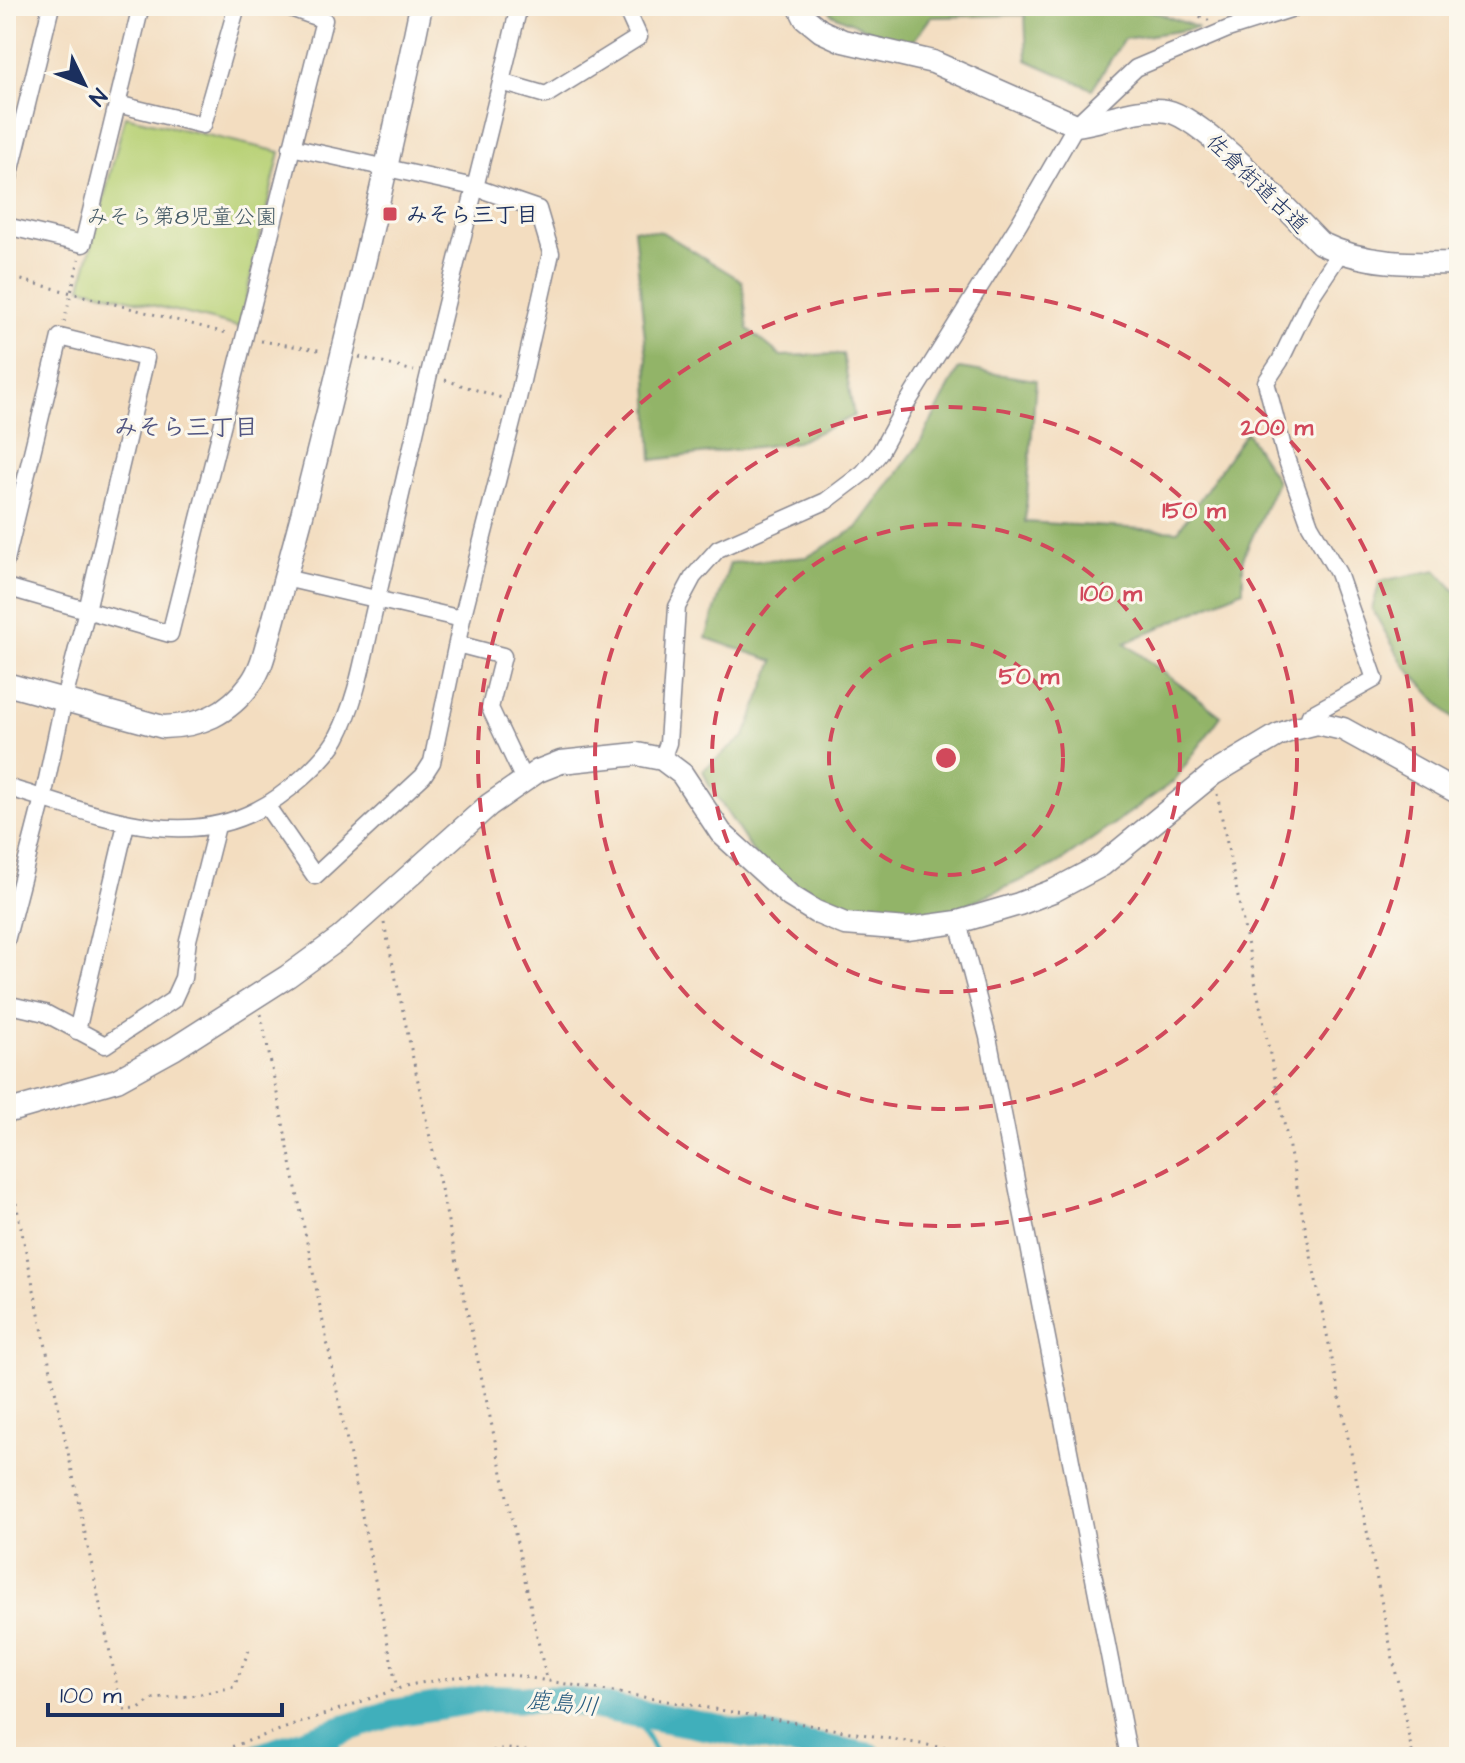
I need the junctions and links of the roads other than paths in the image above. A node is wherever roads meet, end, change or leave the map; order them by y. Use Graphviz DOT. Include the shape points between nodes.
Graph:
graph roads {
  1 [pos="51,6"];
  2 [pos="141,6"];
  3 [pos="237,6"];
  4 [pos="285,6"];
  5 [pos="421,6"];
  6 [pos="519,6"];
  7 [pos="625,6"];
  8 [pos="799,6"];
  9 [pos="1300,6"];
  10 [pos="501,82"];
  11 [pos="117,104"];
  12 [pos="1076,125"];
  13 [pos="291,147"];
  14 [pos="387,169"];
  15 [pos="474,187"];
  16 [pos="6,190"];
  17 [pos="6,226"];
  18 [pos="1340,253"];
  19 [pos="1459,263"];
  20 [pos="6,560"];
  21 [pos="285,578"];
  22 [pos="6,587"];
  23 [pos="377,601"];
  24 [pos="87,610"];
  25 [pos="462,619"];
  26 [pos="457,644"];
  27 [pos="6,684"];
  28 [pos="64,699"];
  29 [pos="1306,726"];
  30 [pos="662,759"];
  31 [pos="524,780"];
  32 [pos="6,787"];
  33 [pos="1459,793"];
  34 [pos="43,798"];
  35 [pos="266,805"];
  36 [pos="126,824"];
  37 [pos="217,826"];
  38 [pos="958,922"];
  39 [pos="6,941"];
  40 [pos="6,1004"];
  41 [pos="77,1031"];
  42 [pos="6,1112"];
  43 [pos="1129,1757"];
  1 -- 16 [label="street"];
  2 -- 11 [label="street"];
  3 -- 11 [label="street" via="203,125"];
  4 -- 13 [label="street" via="324,20"];
  5 -- 14 [label="street"];
  6 -- 10 [label="street"];
  7 -- 10 [label="street" via="639,37 546,95"];
  8 -- 12 [label="street" via="821,31 843,41 933,62"];
  9 -- 12 [label="street" via="1136,68"];
  10 -- 15 [label="street"];
  11 -- 17 [label="street" via="83,244"];
  12 -- 18 [label="street, 佐倉街道古道" via="1147,110 1169,111 1189,120 1320,243"];
  12 -- 30 [label="street" via="879,454 826,501 718,549 683,592 677,607 668,743"];
  13 -- 14 [label="street"];
  13 -- 24 [label="street" via="170,634"];
  14 -- 15 [label="street"];
  14 -- 21 [label="street"];
  15 -- 23 [label="street"];
  15 -- 25 [label="street" via="538,209 551,253"];
  18 -- 19 [label="street, 佐倉街道古道" via="1368,260"];
  18 -- 29 [label="street" via="1266,382 1310,525 1338,573 1375,679 1310,715"];
  20 -- 24 [label="street" via="60,337 146,358"];
  21 -- 23 [label="street"];
  21 -- 28 [label="street" via="253,680 215,716 189,727 163,727"];
  22 -- 24 [label="street"];
  23 -- 25 [label="street"];
  23 -- 35 [label="street" via="356,690 335,740"];
  24 -- 28 [label="street"];
  25 -- 26 [label="street"];
  26 -- 31 [label="street" via="503,656 490,708"];
  26 -- 35 [label="street" via="432,762 315,876"];
  27 -- 28 [label="street"];
  28 -- 34 [label="street"];
  29 -- 33 [label="street" via="1343,729"];
  29 -- 38 [label="street" via="1278,735 1213,774 1102,865 1055,890"];
  30 -- 31 [label="street" via="637,754 561,762"];
  30 -- 38 [label="street" via="682,774 721,833 790,896 816,912 845,924 875,927"];
  31 -- 42 [label="street" via="340,938 257,996 117,1080"];
  32 -- 34 [label="street"];
  34 -- 36 [label="street"];
  34 -- 39 [label="street"];
  35 -- 37 [label="street"];
  36 -- 37 [label="street"];
  36 -- 41 [label="street"];
  37 -- 41 [label="street" via="183,978 173,1000 105,1045"];
  38 -- 43 [label="street" via="988,1037"];
  40 -- 41 [label="street" via="45,1013"];
}
